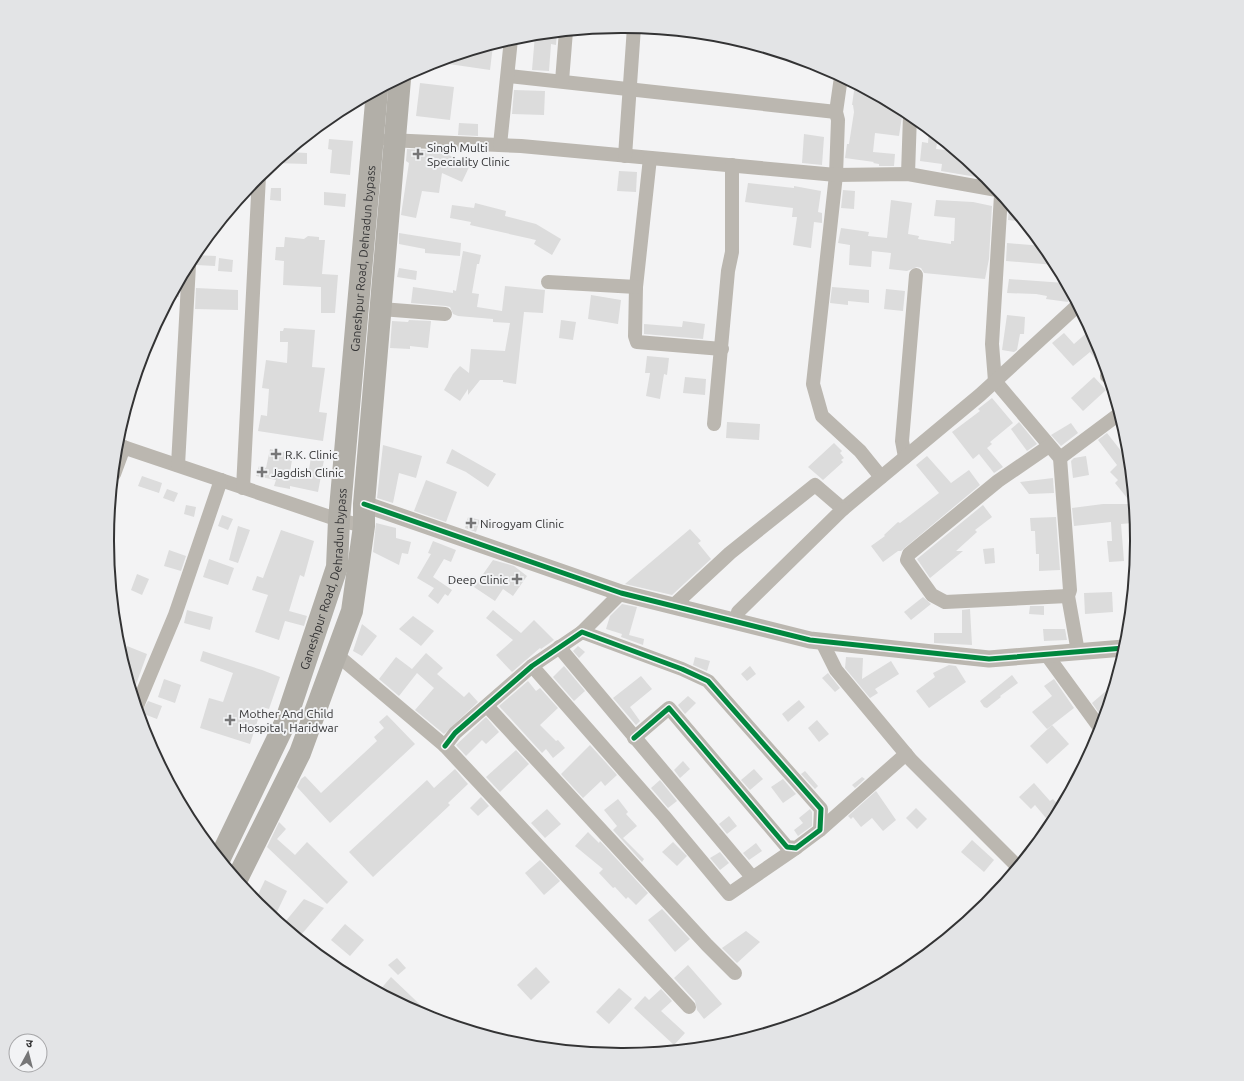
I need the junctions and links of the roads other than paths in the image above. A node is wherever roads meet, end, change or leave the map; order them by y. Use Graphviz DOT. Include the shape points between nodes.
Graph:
graph roads {
  1 [pos="633,33"];
  2 [pos="566,36"];
  3 [pos="511,46"];
  4 [pos="509,76"];
  5 [pos="562,81"];
  6 [pos="840,82"];
  7 [pos="398,85"];
  8 [pos="629,90"];
  9 [pos="378,96"];
  10 [pos="836,112"];
  11 [pos="910,123"];
  12 [pos="384,140"];
  13 [pos="500,145"];
  14 [pos="625,156"];
  15 [pos="650,158"];
  16 [pos="732,165"];
  17 [pos="908,174"];
  18 [pos="836,175"];
  19 [pos="258,187"];
  20 [pos="987,188"];
  21 [pos="1000,201"];
  22 [pos="916,275"];
  23 [pos="188,277"];
  24 [pos="548,282"];
  25 [pos="636,287"];
  26 [pos="380,309"];
  27 [pos="1073,309"];
  28 [pos="445,314"];
  29 [pos="722,348"];
  30 [pos="995,381"];
  31 [pos="1114,418"];
  32 [pos="714,424"];
  33 [pos="1049,446"];
  34 [pos="123,447"];
  35 [pos="905,457"];
  36 [pos="1060,458"];
  37 [pos="178,466"];
  38 [pos="881,477"];
  39 [pos="221,480"];
  40 [pos="243,488"];
  41 [pos="364,504"];
  42 [pos="843,509"];
  43 [pos="339,520"];
  44 [pos="364,526"];
  45 [pos="621,593"];
  46 [pos="1068,596"];
  47 [pos="673,606"];
  48 [pos="737,622"];
  49 [pos="582,632"];
  50 [pos="822,642"];
  51 [pos="559,647"];
  52 [pos="1118,649"];
  53 [pos="1078,652"];
  54 [pos="336,654"];
  55 [pos="1046,654"];
  56 [pos="532,666"];
  57 [pos="140,699"];
  58 [pos="487,706"];
  59 [pos="1096,722"];
  60 [pos="634,738"];
  61 [pos="445,746"];
  62 [pos="906,754"];
  63 [pos="820,830"];
  64 [pos="796,848"];
  65 [pos="222,853"];
  66 [pos="1014,863"];
  67 [pos="239,874"];
  68 [pos="752,877"];
  69 [pos="735,973"];
  70 [pos="689,1006"];
  1 -- 8 [label="street"];
  2 -- 5 [label="street"];
  3 -- 4 [label="street"];
  4 -- 5 [label="street"];
  4 -- 13 [label="street"];
  5 -- 8 [label="street"];
  6 -- 10 [label="street"];
  7 -- 12 [label="main road"];
  8 -- 10 [label="street"];
  8 -- 14 [label="street"];
  9 -- 12 [label="main road, Ganeshpur Road, Dehradun bypass"];
  10 -- 18 [label="street"];
  11 -- 17 [label="street"];
  12 -- 13 [label="street"];
  12 -- 26 [label="main road"];
  12 -- 43 [label="main road, Ganeshpur Road, Dehradun bypass"];
  13 -- 14 [label="street"];
  14 -- 15 [label="street"];
  15 -- 16 [label="street"];
  15 -- 25 [label="street"];
  16 -- 18 [label="street"];
  16 -- 29 [label="street" via="732,252 728,271"];
  17 -- 18 [label="street"];
  17 -- 20 [label="street"];
  18 -- 38 [label="street" via="813,384 822,416 860,451"];
  19 -- 40 [label="street"];
  21 -- 30 [label="street" via="992,344"];
  22 -- 35 [label="street" via="902,442"];
  23 -- 37 [label="street"];
  24 -- 25 [label="street"];
  25 -- 29 [label="street" via="637,342"];
  26 -- 28 [label="street"];
  26 -- 41 [label="main road"];
  27 -- 30 [label="street"];
  29 -- 32 [label="street"];
  30 -- 33 [label="street"];
  30 -- 35 [label="street"];
  31 -- 36 [label="street"];
  33 -- 36 [label="street"];
  33 -- 46 [label="street" via="998,481 909,554 907,560 932,595 945,602"];
  34 -- 37 [label="street"];
  35 -- 38 [label="street"];
  36 -- 46 [label="street" via="1070,590"];
  37 -- 39 [label="street"];
  38 -- 42 [label="street"];
  39 -- 40 [label="street"];
  39 -- 57 [label="street" via="175,615"];
  40 -- 43 [label="street"];
  41 -- 44 [label="main road"];
  41 -- 45 [label="street"];
  42 -- 47 [label="street" via="815,485 730,553"];
  42 -- 48 [label="street" via="738,612"];
  43 -- 44 [label="street"];
  43 -- 65 [label="main road, Ganeshpur Road, Dehradun bypass" via="338,568 285,723"];
  44 -- 54 [label="main road" via="352,610"];
  45 -- 47 [label="street"];
  45 -- 49 [label="street"];
  46 -- 53 [label="street"];
  47 -- 48 [label="street"];
  48 -- 50 [label="street"];
  49 -- 51 [label="street"];
  49 -- 63 [label="street" via="708,681 821,809"];
  50 -- 55 [label="street" via="989,659"];
  50 -- 62 [label="street" via="836,670"];
  51 -- 56 [label="street"];
  51 -- 60 [label="street"];
  52 -- 53 [label="street"];
  53 -- 55 [label="street"];
  54 -- 61 [label="street"];
  54 -- 67 [label="main road" via="300,754"];
  55 -- 59 [label="street"];
  56 -- 58 [label="street"];
  56 -- 68 [label="street" via="729,894"];
  58 -- 61 [label="street"];
  58 -- 69 [label="street"];
  60 -- 64 [label="street" via="669,708 787,847"];
  60 -- 68 [label="street"];
  61 -- 70 [label="street"];
  62 -- 63 [label="street"];
  62 -- 66 [label="street"];
  63 -- 64 [label="street"];
  64 -- 68 [label="street"];
}
